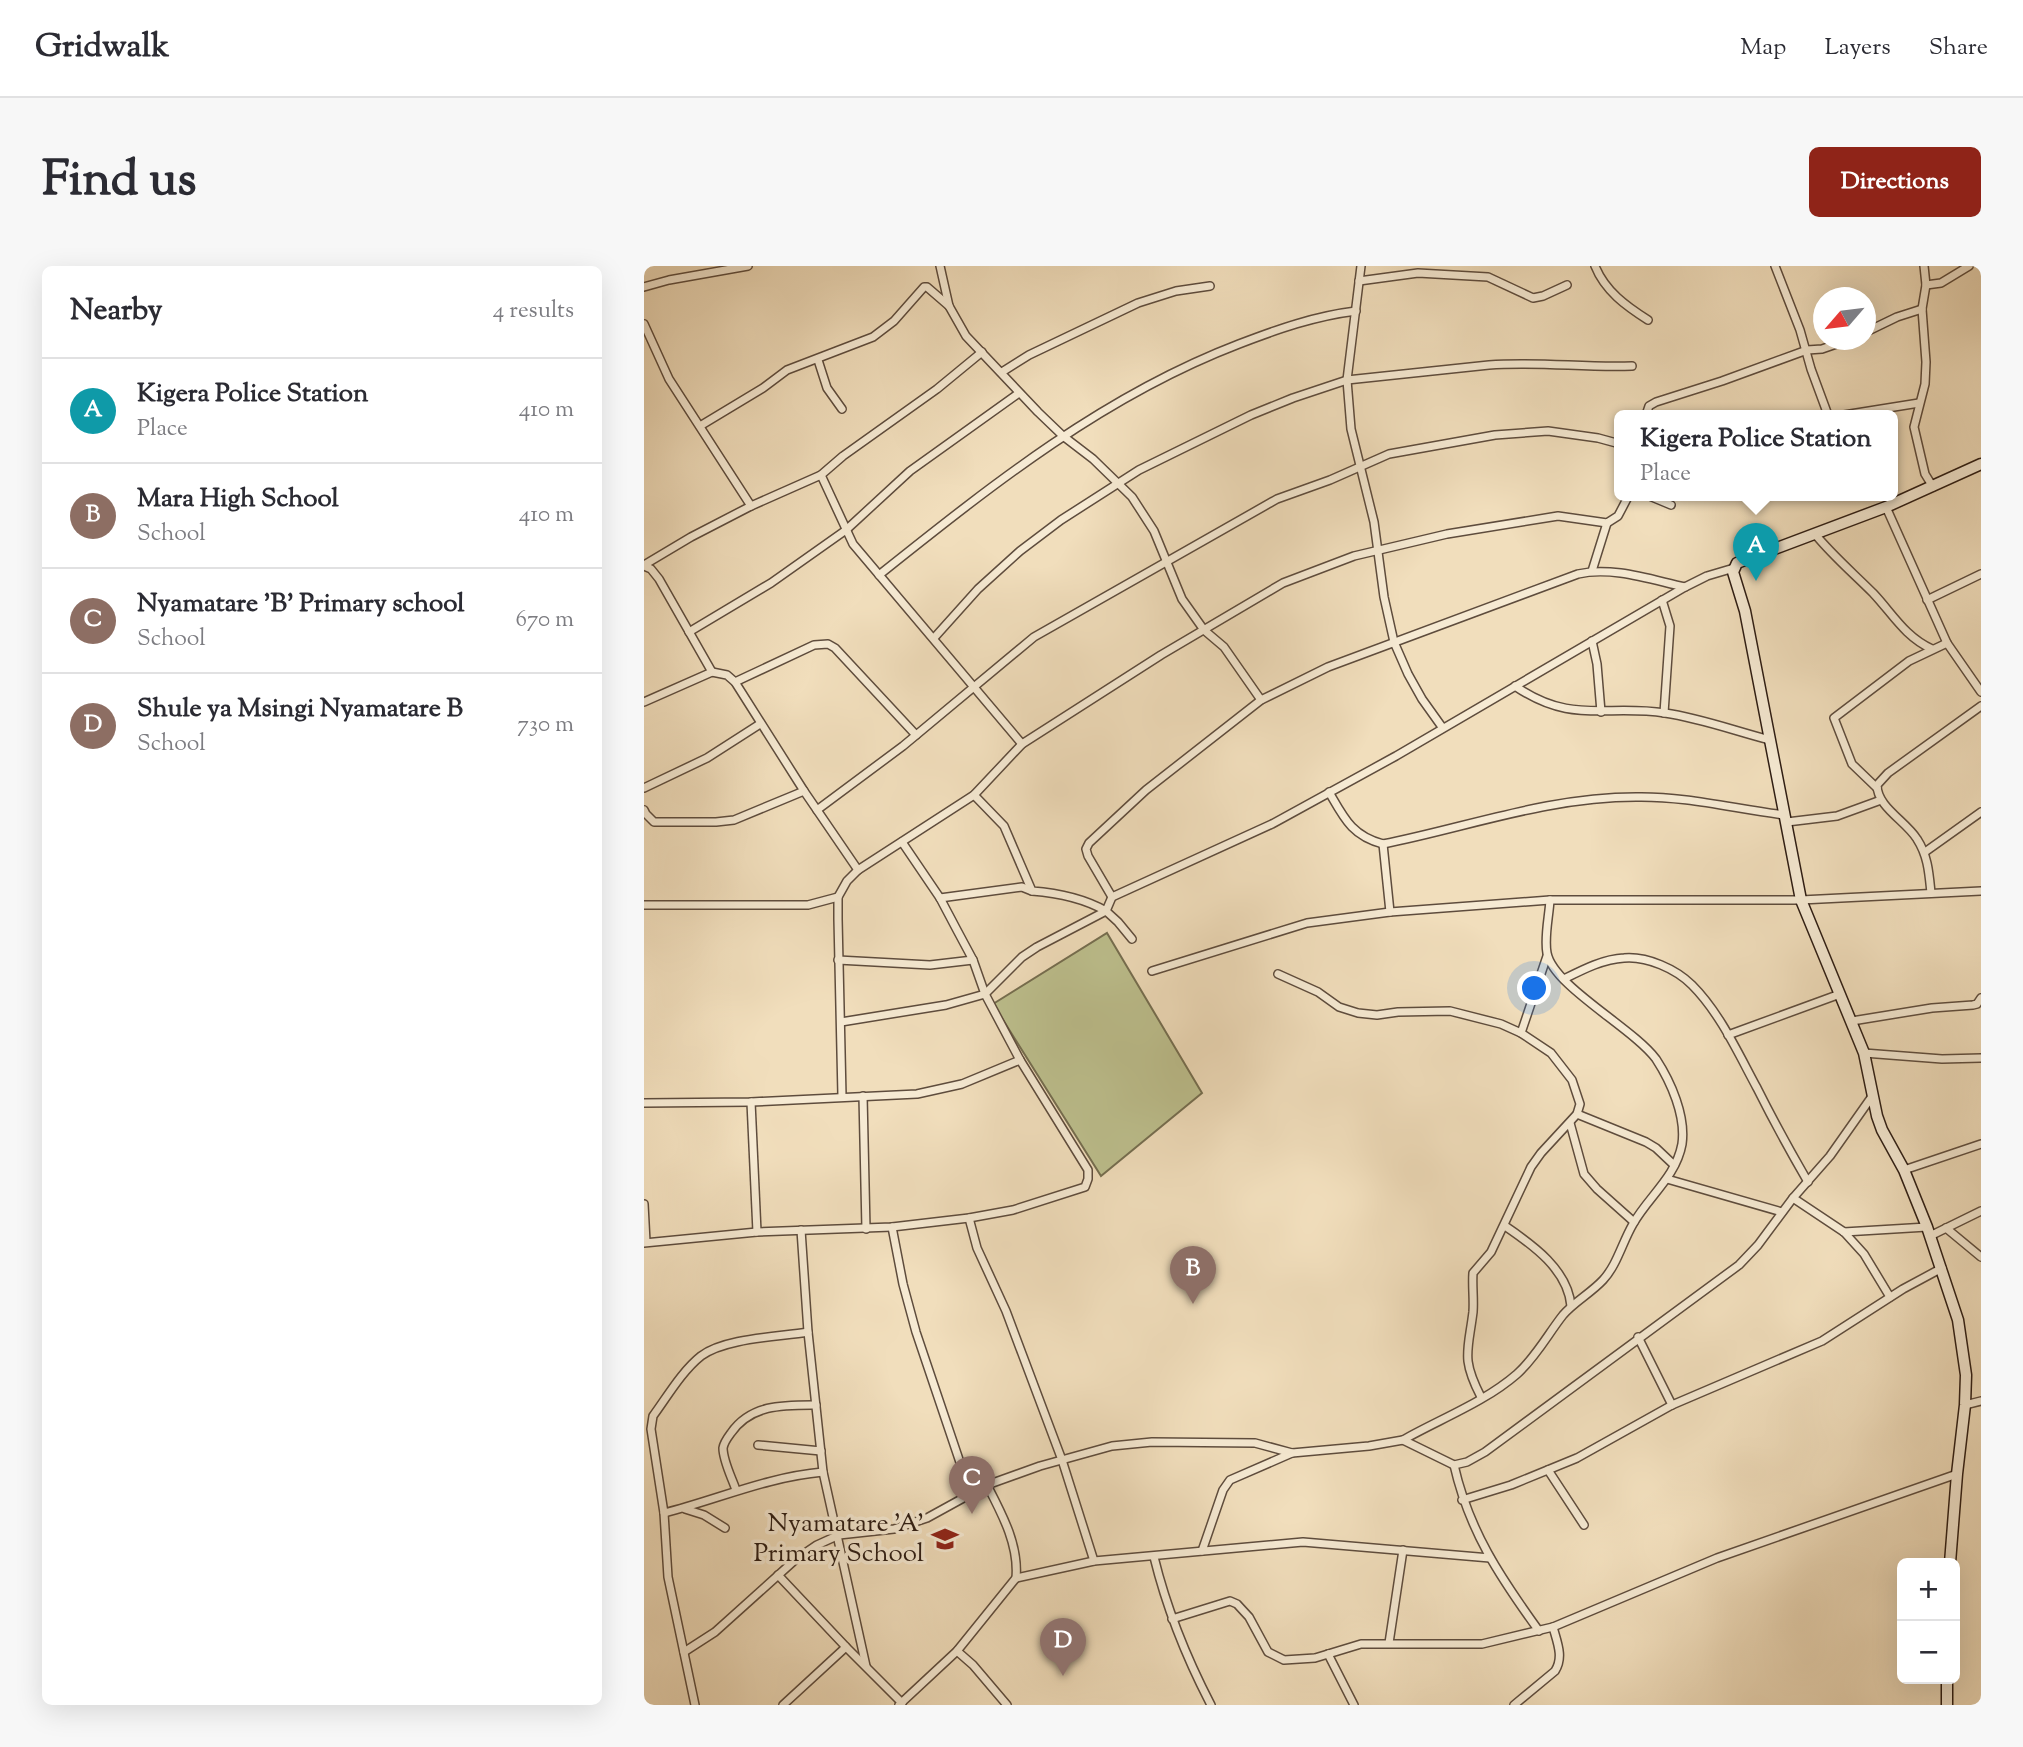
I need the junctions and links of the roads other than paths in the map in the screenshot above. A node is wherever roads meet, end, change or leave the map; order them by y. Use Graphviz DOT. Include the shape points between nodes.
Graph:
graph roads {
  1 [pos="748,266"];
  2 [pos="940,266"];
  3 [pos="1361,266"];
  4 [pos="1595,266"];
  5 [pos="1776,266"];
  6 [pos="1924,266"];
  7 [pos="1969,266"];
  8 [pos="1359,281"];
  9 [pos="1567,285"];
  10 [pos="1926,285"];
  11 [pos="1210,286"];
  12 [pos="644,287"];
  13 [pos="949,306"];
  14 [pos="1922,309"];
  15 [pos="1356,311"];
  16 [pos="1648,320"];
  17 [pos="644,324"];
  18 [pos="1876,327"];
  19 [pos="1807,350"];
  20 [pos="1813,350"];
  21 [pos="982,352"];
  22 [pos="818,359"];
  23 [pos="1632,366"];
  24 [pos="1002,372"];
  25 [pos="1348,380"];
  26 [pos="1019,393"];
  27 [pos="1919,403"];
  28 [pos="842,409"];
  29 [pos="1647,410"];
  30 [pos="1826,410"];
  31 [pos="1875,410"];
  32 [pos="700,426"];
  33 [pos="1063,436"];
  34 [pos="1614,443"];
  35 [pos="1981,464"];
  36 [pos="1359,468"];
  37 [pos="821,475"];
  38 [pos="1118,482"];
  39 [pos="1933,487"];
  40 [pos="1626,501"];
  41 [pos="1661,501"];
  42 [pos="1671,505"];
  43 [pos="751,506"];
  44 [pos="1886,507"];
  45 [pos="1607,523"];
  46 [pos="846,530"];
  47 [pos="1815,534"];
  48 [pos="1379,549"];
  49 [pos="1166,561"];
  50 [pos="644,566"];
  51 [pos="1734,568"];
  52 [pos="1592,571"];
  53 [pos="1981,574"];
  54 [pos="879,575"];
  55 [pos="1685,587"];
  56 [pos="1662,600"];
  57 [pos="1927,600"];
  58 [pos="1204,630"];
  59 [pos="689,632"];
  60 [pos="934,638"];
  61 [pos="1592,641"];
  62 [pos="1394,642"];
  63 [pos="1947,643"];
  64 [pos="1932,649"];
  65 [pos="712,673"];
  66 [pos="735,682"];
  67 [pos="976,686"];
  68 [pos="1515,686"];
  69 [pos="1981,692"];
  70 [pos="1261,700"];
  71 [pos="644,702"];
  72 [pos="1981,706"];
  73 [pos="1601,712"];
  74 [pos="1664,713"];
  75 [pos="760,724"];
  76 [pos="1442,727"];
  77 [pos="916,735"];
  78 [pos="1770,740"];
  79 [pos="1022,744"];
  80 [pos="644,788"];
  81 [pos="1877,788"];
  82 [pos="803,791"];
  83 [pos="1329,792"];
  84 [pos="974,794"];
  85 [pos="1881,800"];
  86 [pos="644,810"];
  87 [pos="817,810"];
  88 [pos="1981,812"];
  89 [pos="1786,818"];
  90 [pos="902,842"];
  91 [pos="1382,844"];
  92 [pos="1925,852"];
  93 [pos="858,870"];
  94 [pos="1032,891"];
  95 [pos="1981,891"];
  96 [pos="1931,893"];
  97 [pos="838,897"];
  98 [pos="1112,897"];
  99 [pos="940,898"];
  100 [pos="1550,900"];
  101 [pos="1801,900"];
  102 [pos="644,905"];
  103 [pos="1106,911"];
  104 [pos="1391,912"];
  105 [pos="1132,939"];
  106 [pos="1547,956"];
  107 [pos="838,960"];
  108 [pos="973,960"];
  109 [pos="1152,971"];
  110 [pos="1278,974"];
  111 [pos="1564,978"];
  112 [pos="985,994"];
  113 [pos="1840,994"];
  114 [pos="1981,998"];
  115 [pos="1852,1021"];
  116 [pos="841,1022"];
  117 [pos="1521,1033"];
  118 [pos="1728,1035"];
  119 [pos="1864,1053"];
  120 [pos="1981,1058"];
  121 [pos="1020,1060"];
  122 [pos="1873,1094"];
  123 [pos="842,1096"];
  124 [pos="863,1096"];
  125 [pos="751,1102"];
  126 [pos="644,1103"];
  127 [pos="1577,1114"];
  128 [pos="1570,1123"];
  129 [pos="1981,1144"];
  130 [pos="1674,1165"];
  131 [pos="1904,1170"];
  132 [pos="1667,1179"];
  133 [pos="1808,1182"];
  134 [pos="1793,1198"];
  135 [pos="644,1204"];
  136 [pos="1981,1211"];
  137 [pos="1782,1212"];
  138 [pos="969,1219"];
  139 [pos="1634,1222"];
  140 [pos="1505,1226"];
  141 [pos="892,1227"];
  142 [pos="1945,1228"];
  143 [pos="866,1229"];
  144 [pos="801,1230"];
  145 [pos="1929,1231"];
  146 [pos="757,1232"];
  147 [pos="1844,1232"];
  148 [pos="645,1243"];
  149 [pos="1981,1257"];
  150 [pos="1942,1268"];
  151 [pos="1891,1297"];
  152 [pos="1571,1306"];
  153 [pos="808,1332"];
  154 [pos="1639,1337"];
  155 [pos="1482,1397"];
  156 [pos="1981,1401"];
  157 [pos="816,1405"];
  158 [pos="1672,1405"];
  159 [pos="1965,1405"];
  160 [pos="644,1422"];
  161 [pos="651,1429"];
  162 [pos="1403,1440"];
  163 [pos="758,1445"];
  164 [pos="821,1451"];
  165 [pos="1292,1453"];
  166 [pos="1062,1460"];
  167 [pos="1454,1465"];
  168 [pos="1548,1469"];
  169 [pos="824,1472"];
  170 [pos="1956,1474"];
  171 [pos="988,1485"];
  172 [pos="736,1490"];
  173 [pos="971,1495"];
  174 [pos="1462,1500"];
  175 [pos="682,1509"];
  176 [pos="664,1513"];
  177 [pos="1584,1525"];
  178 [pos="725,1528"];
  179 [pos="839,1535"];
  180 [pos="1404,1550"];
  181 [pos="1202,1551"];
  182 [pos="1154,1557"];
  183 [pos="1490,1558"];
  184 [pos="1950,1558"];
  185 [pos="1094,1561"];
  186 [pos="778,1575"];
  187 [pos="1016,1578"];
  188 [pos="1172,1619"];
  189 [pos="1553,1627"];
  190 [pos="1539,1631"];
  191 [pos="1389,1643"];
  192 [pos="846,1647"];
  193 [pos="957,1651"];
  194 [pos="684,1652"];
  195 [pos="1328,1654"];
  196 [pos="866,1666"];
  197 [pos="1947,1684"];
  198 [pos="901,1704"];
  199 [pos="695,1705"];
  200 [pos="783,1705"];
  201 [pos="1007,1705"];
  202 [pos="1211,1705"];
  203 [pos="1354,1705"];
  204 [pos="1514,1705"];
  205 [pos="1947,1705"];
  1 -- 12 [label="street"];
  2 -- 13 [label="street"];
  3 -- 8 [label="street"];
  4 -- 16 [label="street" via="1601,281 1619,300"];
  5 -- 19 [label="street"];
  6 -- 10 [label="street"];
  7 -- 10 [label="street" via="1941,283"];
  8 -- 9 [label="street" via="1418,273 1488,278 1533,298"];
  8 -- 15 [label="street"];
  10 -- 14 [label="street"];
  11 -- 24 [label="street" via="1138,303"];
  13 -- 21 [label="street" via="965,336"];
  13 -- 22 [label="street" via="923,287 883,331"];
  14 -- 18 [label="street"];
  14 -- 27 [label="street" via="1926,362"];
  15 -- 25 [label="street"];
  15 -- 33 [label="street" via="1297,323 1205,357 1140,389"];
  17 -- 32 [label="street" via="661,364"];
  19 -- 20 [label="street"];
  19 -- 29 [label="street" via="1656,402"];
  19 -- 30 [label="street"];
  21 -- 24 [label="street"];
  21 -- 37 [label="street"];
  22 -- 28 [label="street" via="827,388"];
  22 -- 32 [label="street" via="787,370"];
  23 -- 25 [label="street" via="1512,363"];
  24 -- 26 [label="street"];
  25 -- 36 [label="street" via="1350,429"];
  25 -- 38 [label="street" via="1251,415"];
  26 -- 33 [label="street"];
  26 -- 46 [label="street" via="910,471"];
  27 -- 31 [label="street"];
  27 -- 39 [label="street" via="1916,441"];
  32 -- 43 [label="street"];
  33 -- 38 [label="street"];
  33 -- 54 [label="street" via="997,481"];
  34 -- 36 [label="street" via="1563,433 1514,433 1400,451"];
  35 -- 39 [label="street"];
  36 -- 48 [label="street"];
  36 -- 49 [label="street" via="1259,508"];
  37 -- 43 [label="street"];
  37 -- 46 [label="street"];
  38 -- 49 [label="street" via="1145,514"];
  38 -- 60 [label="street" via="1012,558"];
  39 -- 44 [label="street"];
  40 -- 45 [label="street" via="1618,516"];
  41 -- 42 [label="street"];
  43 -- 50 [label="street"];
  44 -- 47 [label="street"];
  44 -- 57 [label="street"];
  45 -- 48 [label="street" via="1544,517"];
  45 -- 52 [label="street"];
  46 -- 54 [label="street"];
  46 -- 59 [label="street" via="771,583"];
  47 -- 51 [label="street"];
  47 -- 64 [label="street" via="1907,632"];
  48 -- 58 [label="street" via="1283,583"];
  48 -- 62 [label="street"];
  49 -- 58 [label="street" via="1182,599"];
  49 -- 67 [label="street" via="1034,637"];
  50 -- 59 [label="street" via="659,579"];
  51 -- 55 [label="street"];
  51 -- 78 [label="street"];
  52 -- 55 [label="street"];
  52 -- 62 [label="street"];
  53 -- 57 [label="street"];
  54 -- 60 [label="street"];
  55 -- 56 [label="street"];
  56 -- 61 [label="street"];
  56 -- 74 [label="street" via="1670,626"];
  57 -- 63 [label="street"];
  58 -- 70 [label="street" via="1224,647"];
  58 -- 79 [label="street"];
  59 -- 65 [label="street"];
  60 -- 67 [label="street"];
  61 -- 68 [label="street"];
  61 -- 73 [label="street"];
  62 -- 70 [label="street"];
  62 -- 76 [label="street" via="1422,699"];
  63 -- 64 [label="street"];
  63 -- 69 [label="street"];
  64 -- 81 [label="street" via="1834,718 1852,764"];
  65 -- 66 [label="street"];
  65 -- 71 [label="street"];
  66 -- 75 [label="street"];
  66 -- 77 [label="street" via="814,645 828,644"];
  67 -- 77 [label="street"];
  67 -- 79 [label="street"];
  68 -- 73 [label="street" via="1553,707"];
  68 -- 76 [label="street"];
  70 -- 98 [label="street" via="1146,790 1088,843 1088,856"];
  72 -- 81 [label="street" via="1888,773"];
  73 -- 74 [label="street"];
  74 -- 78 [label="street"];
  75 -- 80 [label="street" via="707,758"];
  75 -- 82 [label="street"];
  76 -- 83 [label="street"];
  77 -- 87 [label="street"];
  78 -- 89 [label="street"];
  79 -- 84 [label="street"];
  81 -- 85 [label="street"];
  82 -- 86 [label="street" via="749,815 716,822 654,822"];
  82 -- 87 [label="street"];
  83 -- 91 [label="street" via="1354,831"];
  83 -- 98 [label="street" via="1272,824"];
  84 -- 90 [label="street"];
  84 -- 94 [label="street" via="1004,826"];
  85 -- 89 [label="street" via="1837,816"];
  85 -- 92 [label="street" via="1907,825"];
  87 -- 93 [label="street"];
  88 -- 92 [label="street"];
  89 -- 91 [label="street" via="1677,798 1634,796 1520,810"];
  89 -- 101 [label="street"];
  90 -- 93 [label="street"];
  90 -- 99 [label="street"];
  91 -- 104 [label="street"];
  92 -- 96 [label="street"];
  93 -- 97 [label="street"];
  94 -- 99 [label="street" via="1022,887"];
  94 -- 103 [label="street" via="1070,896"];
  95 -- 96 [label="street"];
  96 -- 101 [label="street"];
  97 -- 102 [label="street" via="808,905"];
  97 -- 107 [label="street"];
  98 -- 103 [label="street"];
  99 -- 108 [label="street"];
  100 -- 101 [label="street"];
  100 -- 104 [label="street"];
  100 -- 106 [label="street"];
  101 -- 113 [label="street"];
  103 -- 105 [label="street"];
  103 -- 112 [label="street" via="1022,957"];
  104 -- 109 [label="street" via="1307,923"];
  106 -- 111 [label="street"];
  106 -- 117 [label="street"];
  107 -- 108 [label="street" via="930,965"];
  107 -- 116 [label="street"];
  108 -- 112 [label="street"];
  110 -- 117 [label="street" via="1358,1013 1450,1011"];
  111 -- 118 [label="street" via="1625,958 1672,970 1691,985"];
  111 -- 130 [label="street" via="1639,1040 1656,1060 1678,1107 1682,1128 1682,1145"];
  112 -- 116 [label="street"];
  112 -- 121 [label="street"];
  113 -- 115 [label="street"];
  113 -- 118 [label="street"];
  114 -- 115 [label="street" via="1973,1005"];
  115 -- 119 [label="street"];
  116 -- 123 [label="street"];
  117 -- 127 [label="street" via="1551,1053 1568,1074 1578,1093"];
  118 -- 133 [label="street"];
  119 -- 120 [label="street"];
  119 -- 122 [label="street"];
  121 -- 124 [label="street" via="940,1090"];
  121 -- 138 [label="street" via="1081,1157 1088,1180 1085,1188 1057,1198"];
  122 -- 131 [label="street" via="1882,1130"];
  122 -- 133 [label="street"];
  123 -- 124 [label="street"];
  123 -- 125 [label="street"];
  124 -- 143 [label="street"];
  125 -- 126 [label="street"];
  125 -- 146 [label="street"];
  127 -- 128 [label="street"];
  127 -- 130 [label="street" via="1646,1142"];
  128 -- 139 [label="street" via="1584,1174"];
  128 -- 140 [label="street" via="1531,1167"];
  129 -- 131 [label="street"];
  130 -- 132 [label="street"];
  131 -- 145 [label="street"];
  132 -- 137 [label="street"];
  132 -- 139 [label="street"];
  133 -- 134 [label="street"];
  134 -- 137 [label="street"];
  134 -- 147 [label="street"];
  135 -- 148 [label="street"];
  136 -- 142 [label="street"];
  137 -- 154 [label="street" via="1739,1265"];
  138 -- 141 [label="street"];
  138 -- 166 [label="street"];
  139 -- 152 [label="street" via="1602,1281"];
  140 -- 152 [label="street" via="1554,1268 1568,1287"];
  140 -- 155 [label="street" via="1473,1273 1466,1356"];
  141 -- 143 [label="street"];
  141 -- 173 [label="street" via="916,1332"];
  142 -- 145 [label="street"];
  142 -- 149 [label="street"];
  143 -- 144 [label="street"];
  144 -- 146 [label="street"];
  144 -- 153 [label="street"];
  145 -- 147 [label="street"];
  145 -- 150 [label="street"];
  146 -- 148 [label="street"];
  147 -- 151 [label="street"];
  150 -- 151 [label="street"];
  150 -- 159 [label="street" via="1964,1352"];
  151 -- 158 [label="street" via="1822,1341"];
  152 -- 155 [label="street" via="1518,1373"];
  153 -- 157 [label="street"];
  153 -- 161 [label="street" via="731,1344 701,1357 662,1403"];
  154 -- 158 [label="street"];
  154 -- 167 [label="street" via="1485,1452"];
  155 -- 162 [label="street"];
  156 -- 159 [label="street"];
  157 -- 164 [label="street"];
  157 -- 172 [label="street" via="759,1410 740,1422 723,1448"];
  158 -- 168 [label="street" via="1602,1446"];
  159 -- 170 [label="street"];
  160 -- 161 [label="street"];
  161 -- 176 [label="street"];
  162 -- 165 [label="street"];
  162 -- 167 [label="street"];
  163 -- 164 [label="street"];
  164 -- 169 [label="street"];
  165 -- 166 [label="street" via="1255,1443 1152,1441"];
  165 -- 181 [label="street" via="1230,1480"];
  166 -- 171 [label="street"];
  166 -- 185 [label="street"];
  167 -- 174 [label="street"];
  168 -- 174 [label="street"];
  168 -- 177 [label="street"];
  169 -- 172 [label="street" via="791,1475"];
  169 -- 179 [label="street"];
  170 -- 184 [label="street"];
  170 -- 189 [label="street" via="1717,1558"];
  171 -- 173 [label="street"];
  171 -- 187 [label="street" via="1011,1540"];
  172 -- 175 [label="street"];
  173 -- 179 [label="street" via="909,1525"];
  174 -- 183 [label="street"];
  175 -- 176 [label="street"];
  175 -- 178 [label="street"];
  176 -- 194 [label="street" via="667,1577"];
  179 -- 186 [label="street" via="817,1545"];
  179 -- 196 [label="street"];
  180 -- 181 [label="street" via="1303,1542"];
  180 -- 183 [label="street"];
  180 -- 191 [label="street"];
  181 -- 182 [label="street"];
  182 -- 185 [label="street"];
  182 -- 188 [label="street"];
  183 -- 190 [label="street"];
  185 -- 187 [label="street"];
  186 -- 192 [label="street"];
  186 -- 194 [label="street" via="715,1632"];
  187 -- 193 [label="street"];
  188 -- 195 [label="street" via="1230,1601 1242,1609 1268,1652 1276,1657 1299,1660"];
  188 -- 202 [label="street"];
  189 -- 190 [label="street"];
  189 -- 204 [label="street" via="1559,1664"];
  190 -- 191 [label="street" via="1482,1644"];
  191 -- 195 [label="street" via="1348,1646"];
  192 -- 196 [label="street"];
  192 -- 200 [label="street"];
  193 -- 198 [label="street"];
  193 -- 201 [label="street"];
  194 -- 199 [label="street"];
  195 -- 203 [label="street"];
  196 -- 198 [label="street"];
  197 -- 205 [label="street"];
}
